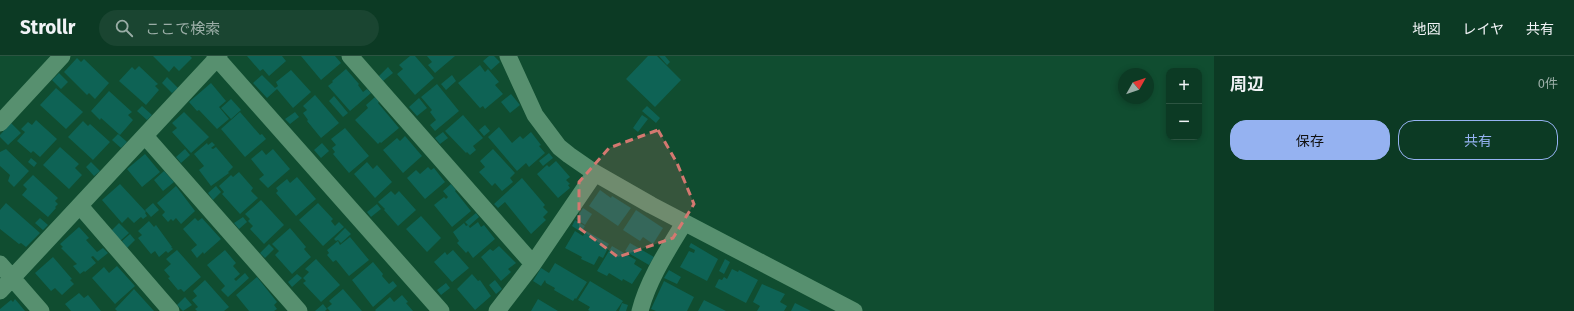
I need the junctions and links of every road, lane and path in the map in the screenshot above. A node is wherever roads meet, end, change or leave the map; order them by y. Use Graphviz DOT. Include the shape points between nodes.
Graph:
graph roads {
  1 [pos="62,56"];
  2 [pos="350,56"];
  3 [pos="508,56"];
  4 [pos="217,57"];
  5 [pos="1,118"];
  6 [pos="145,136"];
  7 [pos="595,173"];
  8 [pos="80,206"];
  9 [pos="684,223"];
  10 [pos="0,264"];
  11 [pos="533,264"];
  12 [pos="12,278"];
  13 [pos="0,291"];
  14 [pos="41,311"];
  15 [pos="171,311"];
  16 [pos="300,311"];
  17 [pos="441,311"];
  18 [pos="496,311"];
  19 [pos="640,311"];
  20 [pos="854,311"];
  1 -- 5 [label="street"];
  2 -- 11 [label="street"];
  3 -- 7 [label="street" via="540,123 559,147"];
  4 -- 6 [label="street"];
  4 -- 17 [label="street"];
  6 -- 8 [label="street"];
  6 -- 16 [label="street"];
  7 -- 9 [label="street"];
  7 -- 11 [label="street"];
  8 -- 12 [label="street"];
  8 -- 15 [label="street"];
  9 -- 19 [label="street" via="661,261"];
  9 -- 20 [label="street"];
  10 -- 12 [label="street"];
  11 -- 18 [label="street"];
  12 -- 13 [label="street"];
  12 -- 14 [label="street"];
}
